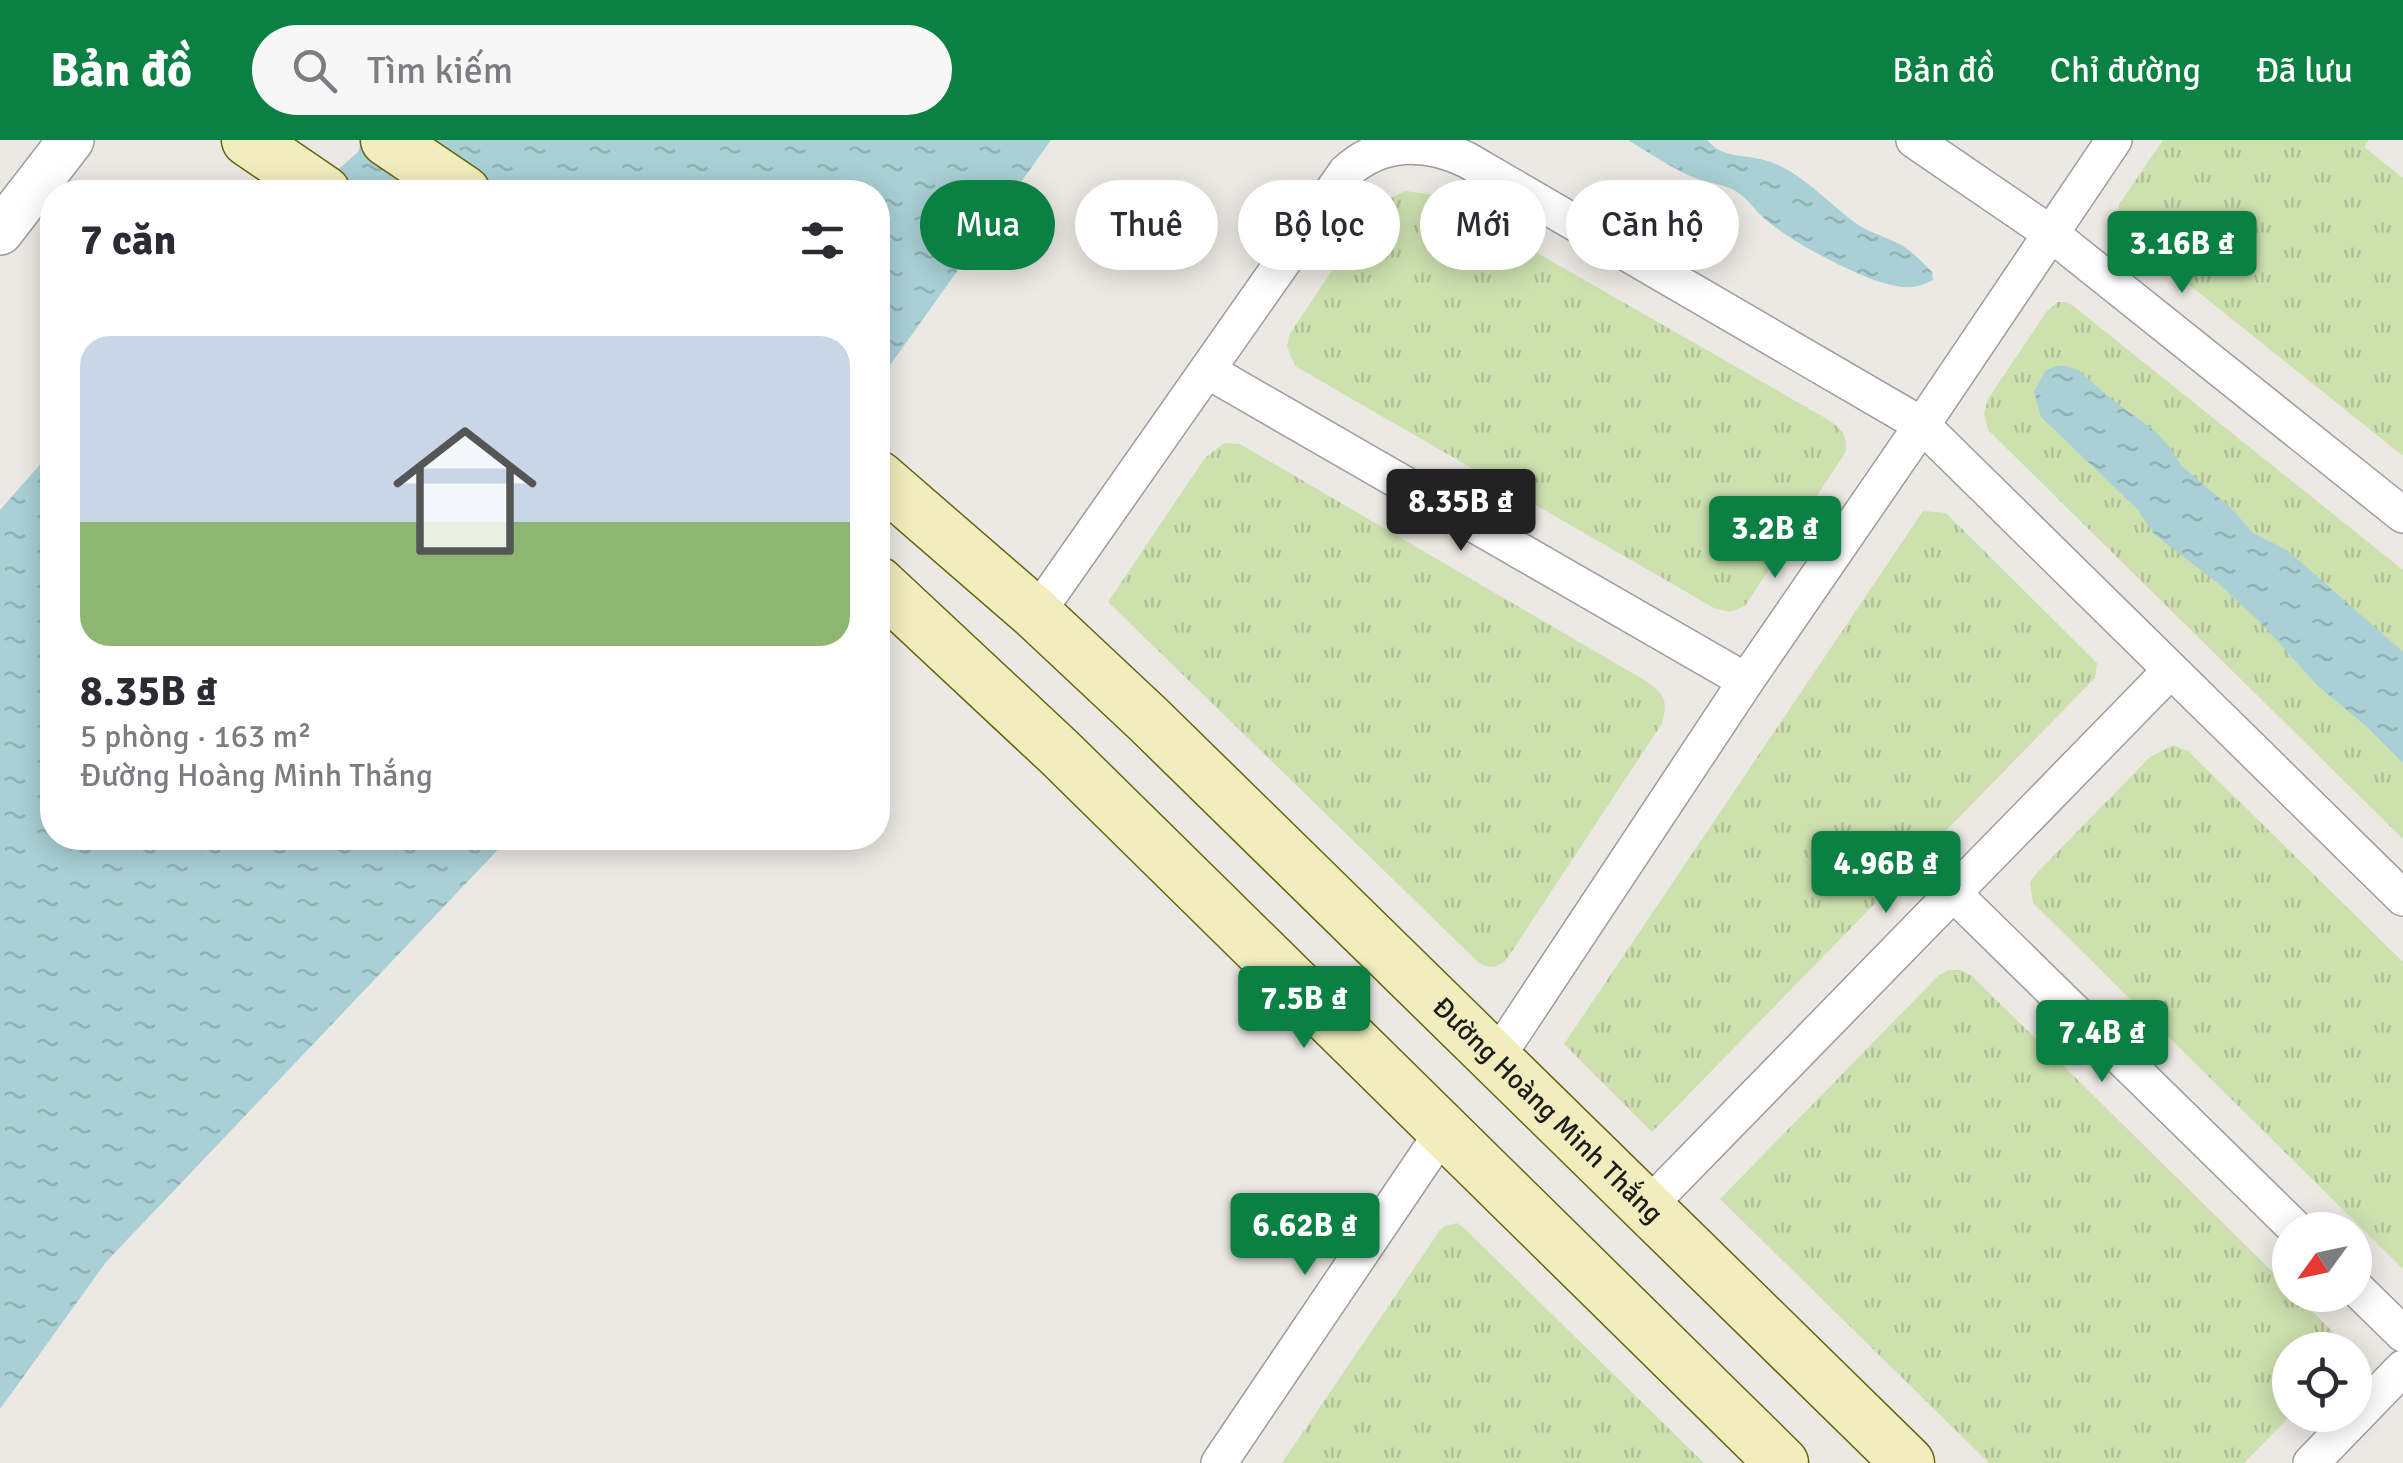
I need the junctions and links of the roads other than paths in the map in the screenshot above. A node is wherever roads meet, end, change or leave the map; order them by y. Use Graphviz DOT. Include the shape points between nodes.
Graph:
graph roads {
  1 [pos="71,140"];
  2 [pos="387,140"];
  3 [pos="1914,140"];
  4 [pos="2114,140"];
  5 [pos="252,143"];
  6 [pos="40,180"];
  7 [pos="40,180"];
  8 [pos="306,180"];
  9 [pos="446,180"];
  10 [pos="0,232"];
  11 [pos="2050,232"];
  12 [pos="1208,372"];
  13 [pos="1922,426"];
  14 [pos="890,487"];
  15 [pos="2403,515"];
  16 [pos="890,594"];
  17 [pos="1036,614"];
  18 [pos="2171,670"];
  19 [pos="1746,681"];
  20 [pos="1953,893"];
  21 [pos="2403,898"];
  22 [pos="1495,1060"];
  23 [pos="1444,1130"];
  24 [pos="1648,1207"];
  25 [pos="2279,1212"];
  26 [pos="2372,1304"];
  27 [pos="2403,1334"];
  28 [pos="2403,1368"];
  29 [pos="1219,1463"];
  30 [pos="1782,1463"];
  31 [pos="1908,1463"];
  32 [pos="2311,1463"];
  1 -- 6 [label="street"];
  2 -- 9 [label="main road"];
  3 -- 11 [label="street"];
  4 -- 11 [label="street"];
  5 -- 8 [label="main road"];
  7 -- 10 [label="street"];
  11 -- 13 [label="street"];
  11 -- 15 [label="street"];
  12 -- 13 [label="street" via="1346,172 1376,150 1423,144 1467,160"];
  12 -- 17 [label="street"];
  12 -- 19 [label="street"];
  13 -- 18 [label="street"];
  13 -- 19 [label="street"];
  14 -- 17 [label="main road, Đường Hoàng Minh Thắng"];
  16 -- 23 [label="main road"];
  17 -- 22 [label="main road, Đường Hoàng Minh Thắng"];
  18 -- 20 [label="street"];
  18 -- 21 [label="street"];
  19 -- 22 [label="street"];
  20 -- 24 [label="street"];
  20 -- 25 [label="street"];
  22 -- 23 [label="main road"];
  22 -- 24 [label="main road, Đường Hoàng Minh Thắng"];
  23 -- 29 [label="street"];
  23 -- 30 [label="main road"];
  24 -- 31 [label="main road, Đường Hoàng Minh Thắng"];
  26 -- 27 [label="street"];
  28 -- 32 [label="street"];
}
